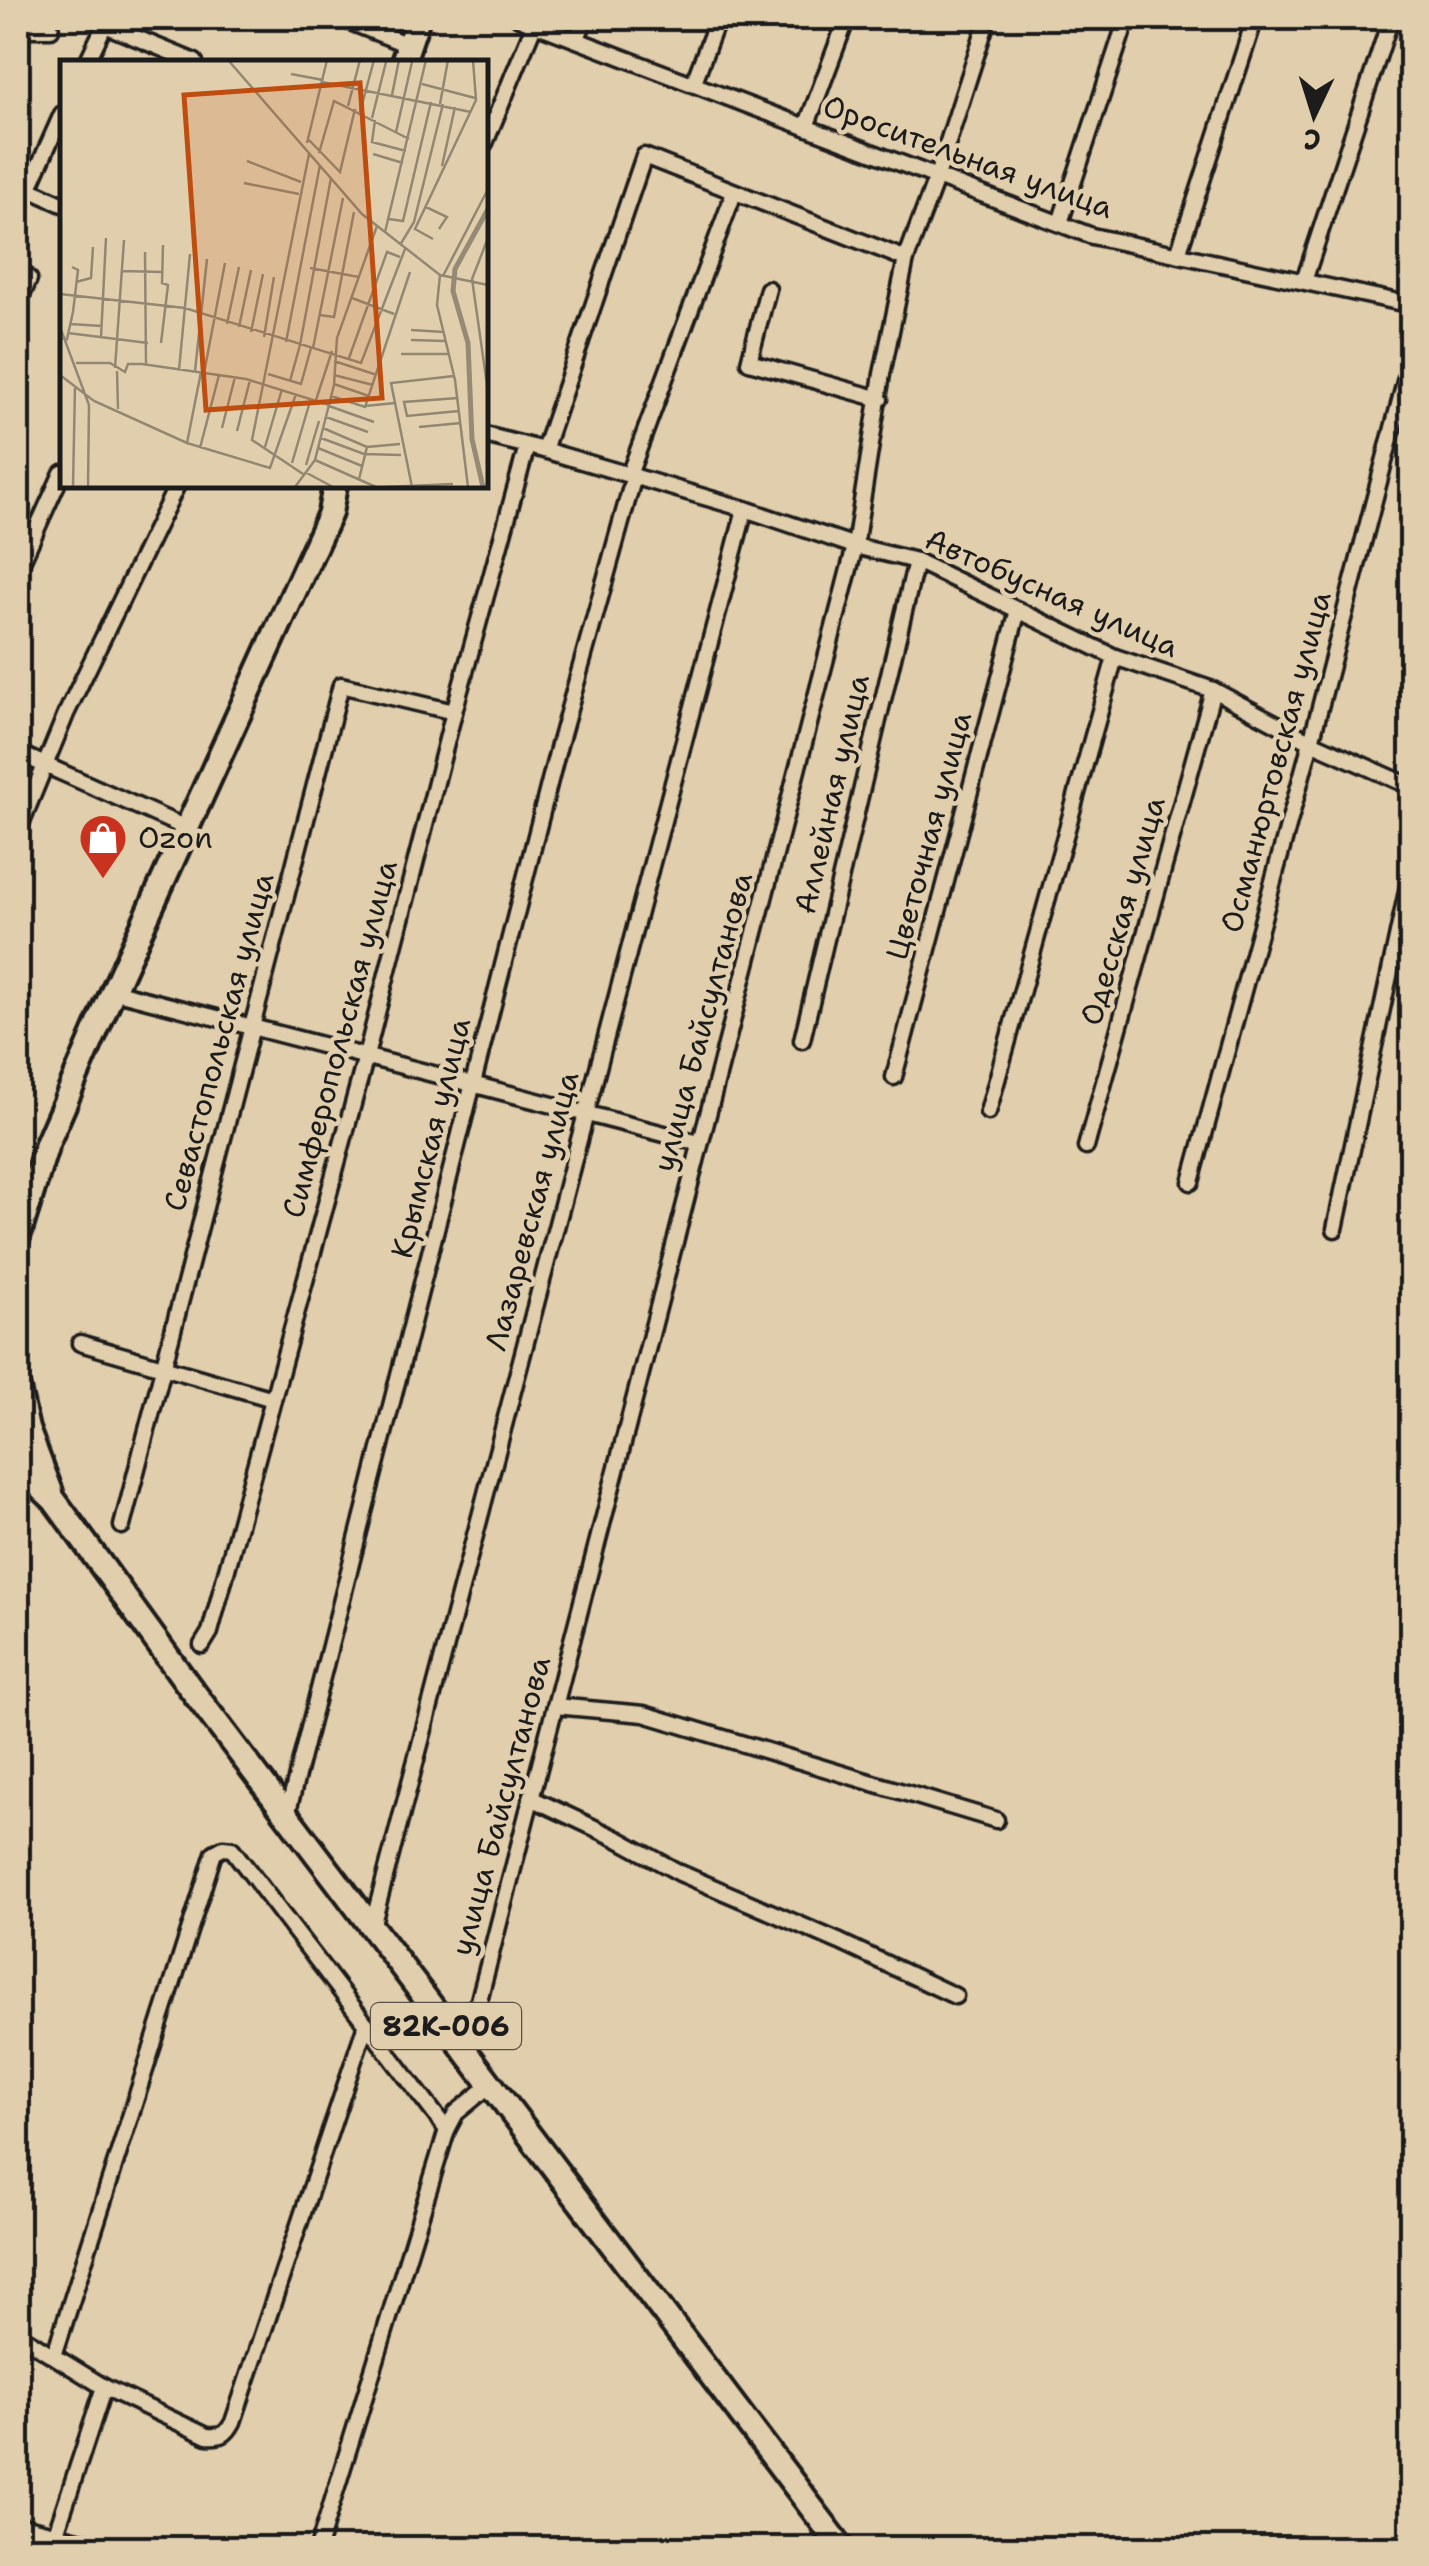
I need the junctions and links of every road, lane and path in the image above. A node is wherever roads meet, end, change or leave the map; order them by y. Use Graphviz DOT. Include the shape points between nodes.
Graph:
graph roads {
  1 [pos="340,18"];
  2 [pos="418,18"];
  3 [pos="519,18"];
  4 [pos="585,18"];
  5 [pos="718,18"];
  6 [pos="847,18"];
  7 [pos="988,18"];
  8 [pos="1128,18"];
  9 [pos="1254,18"];
  10 [pos="1391,18"];
  11 [pos="107,21"];
  12 [pos="534,23"];
  13 [pos="18,29"];
  14 [pos="51,29"];
  15 [pos="577,40"];
  16 [pos="406,54"];
  17 [pos="88,60"];
  18 [pos="190,60"];
  19 [pos="694,82"];
  20 [pos="60,119"];
  21 [pos="806,127"];
  22 [pos="488,136"];
  23 [pos="937,176"];
  24 [pos="29,189"];
  25 [pos="734,193"];
  26 [pos="60,203"];
  27 [pos="18,214"];
  28 [pos="1060,223"];
  29 [pos="1178,254"];
  30 [pos="906,259"];
  31 [pos="18,269"];
  32 [pos="1304,281"];
  33 [pos="768,289"];
  34 [pos="18,305"];
  35 [pos="1412,305"];
  36 [pos="1412,355"];
  37 [pos="880,399"];
  38 [pos="488,436"];
  39 [pos="527,446"];
  40 [pos="544,450"];
  41 [pos="632,476"];
  42 [pos="60,477"];
  43 [pos="176,488"];
  44 [pos="334,488"];
  45 [pos="745,509"];
  46 [pos="855,546"];
  47 [pos="916,561"];
  48 [pos="18,570"];
  49 [pos="1018,610"];
  50 [pos="1115,656"];
  51 [pos="1213,690"];
  52 [pos="454,712"];
  53 [pos="1311,742"];
  54 [pos="18,753"];
  55 [pos="44,766"];
  56 [pos="1412,786"];
  57 [pos="186,828"];
  58 [pos="18,831"];
  59 [pos="1412,868"];
  60 [pos="113,991"];
  61 [pos="251,1026"];
  62 [pos="802,1040"];
  63 [pos="366,1056"];
  64 [pos="894,1077"];
  65 [pos="473,1084"];
  66 [pos="988,1112"];
  67 [pos="587,1114"];
  68 [pos="699,1143"];
  69 [pos="1086,1147"];
  70 [pos="1191,1182"];
  71 [pos="1335,1228"];
  72 [pos="18,1237"];
  73 [pos="80,1343"];
  74 [pos="163,1368"];
  75 [pos="18,1389"];
  76 [pos="273,1399"];
  77 [pos="18,1466"];
  78 [pos="54,1500"];
  79 [pos="122,1526"];
  80 [pos="202,1644"];
  81 [pos="556,1706"];
  82 [pos="531,1798"];
  83 [pos="287,1815"];
  84 [pos="996,1820"];
  85 [pos="372,1927"];
  86 [pos="955,1996"];
  87 [pos="366,2024"];
  88 [pos="447,2027"];
  89 [pos="490,2085"];
  90 [pos="448,2130"];
  91 [pos="18,2334"];
  92 [pos="54,2356"];
  93 [pos="104,2387"];
  94 [pos="18,2526"];
  95 [pos="53,2542"];
  96 [pos="110,2548"];
  97 [pos="318,2548"];
  98 [pos="842,2548"];
  1 -- 16 [label="street"];
  2 -- 16 [label="main road"];
  3 -- 12 [label="street, Оросительная улица"];
  4 -- 15 [label="street"];
  5 -- 19 [label="street"];
  6 -- 21 [label="street"];
  7 -- 23 [label="street, улица Байсултанова"];
  8 -- 28 [label="street"];
  9 -- 29 [label="street"];
  10 -- 32 [label="street"];
  11 -- 17 [label="street"];
  11 -- 18 [label="street"];
  12 -- 15 [label="street, Оросительная улица"];
  12 -- 22 [label="street"];
  13 -- 14 [label="street"];
  15 -- 19 [label="street, Оросительная улица"];
  19 -- 21 [label="street, Оросительная улица"];
  20 -- 24 [label="street"];
  21 -- 23 [label="street, Оросительная улица"];
  23 -- 28 [label="street, Оросительная улица"];
  23 -- 30 [label="street, улица Байсултанова"];
  24 -- 26 [label="street"];
  24 -- 27 [label="street"];
  25 -- 30 [label="street"];
  25 -- 40 [label="street" via="644,156"];
  25 -- 41 [label="street, Крымская улица"];
  28 -- 29 [label="street, Оросительная улица"];
  29 -- 32 [label="street, Оросительная улица"];
  30 -- 37 [label="street, улица Байсултанова"];
  31 -- 34 [label="street" via="29,279"];
  32 -- 35 [label="street, Оросительная улица"];
  33 -- 37 [label="street" via="748,362"];
  36 -- 53 [label="street, Османюртовская улица"];
  37 -- 46 [label="street, улица Байсултанова"];
  38 -- 39 [label="street, Автобусная улица"];
  39 -- 40 [label="street, Автобусная улица"];
  39 -- 52 [label="street, Симферопольская улица"];
  40 -- 41 [label="street, Автобусная улица"];
  41 -- 45 [label="street, Автобусная улица"];
  41 -- 65 [label="street, Крымская улица"];
  42 -- 48 [label="street"];
  43 -- 55 [label="street"];
  44 -- 57 [label="main road" via="330,513"];
  45 -- 46 [label="street, Автобусная улица"];
  45 -- 67 [label="street, Лазаревская улица"];
  46 -- 47 [label="street, Автобусная улица"];
  46 -- 68 [label="street, улица Байсултанова"];
  47 -- 49 [label="street, Автобусная улица"];
  47 -- 62 [label="street, Аллейная улица"];
  49 -- 50 [label="street, Автобусная улица"];
  49 -- 64 [label="street, Цветочная улица"];
  50 -- 51 [label="street, Автобусная улица"];
  50 -- 66 [label="street"];
  51 -- 53 [label="street, Автобусная улица"];
  51 -- 69 [label="street, Одесская улица"];
  52 -- 61 [label="street, Севастопольская улица" via="341,685"];
  52 -- 63 [label="street, Симферопольская улица"];
  53 -- 56 [label="street, Автобусная улица"];
  53 -- 70 [label="street, Османюртовская улица"];
  54 -- 55 [label="street"];
  55 -- 57 [label="street"];
  55 -- 58 [label="street"];
  57 -- 60 [label="main road"];
  59 -- 71 [label="street"];
  60 -- 61 [label="street"];
  60 -- 72 [label="main road" via="47,1144"];
  61 -- 63 [label="street"];
  61 -- 74 [label="street, Севастопольская улица"];
  63 -- 65 [label="street"];
  63 -- 76 [label="street, Симферопольская улица"];
  65 -- 67 [label="street"];
  65 -- 83 [label="street, Крымская улица"];
  67 -- 68 [label="street"];
  67 -- 85 [label="street, Лазаревская улица"];
  68 -- 81 [label="street, улица Байсултанова"];
  73 -- 74 [label="street"];
  74 -- 76 [label="street"];
  74 -- 79 [label="street, Севастопольская улица"];
  75 -- 78 [label="main road, 82К-006"];
  76 -- 80 [label="street, Симферопольская улица"];
  77 -- 78 [label="main road"];
  78 -- 83 [label="main road, 82К-006"];
  81 -- 82 [label="street, улица Байсултанова"];
  81 -- 84 [label="street" via="644,1714"];
  82 -- 86 [label="street"];
  82 -- 88 [label="street, улица Байсултанова" via="478,2004"];
  83 -- 85 [label="main road, 82К-006"];
  85 -- 88 [label="main road, 82К-006"];
  87 -- 90 [label="street"];
  87 -- 92 [label="street" via="232,1849 214,1853"];
  87 -- 93 [label="street" via="227,2433 207,2436"];
  88 -- 89 [label="main road, 82К-006"];
  89 -- 90 [label="street" via="456,2113"];
  89 -- 98 [label="main road, 82К-006"];
  90 -- 97 [label="street"];
  91 -- 92 [label="street"];
  92 -- 93 [label="street"];
  93 -- 95 [label="street"];
  94 -- 95 [label="street"];
  95 -- 96 [label="street"];
}
